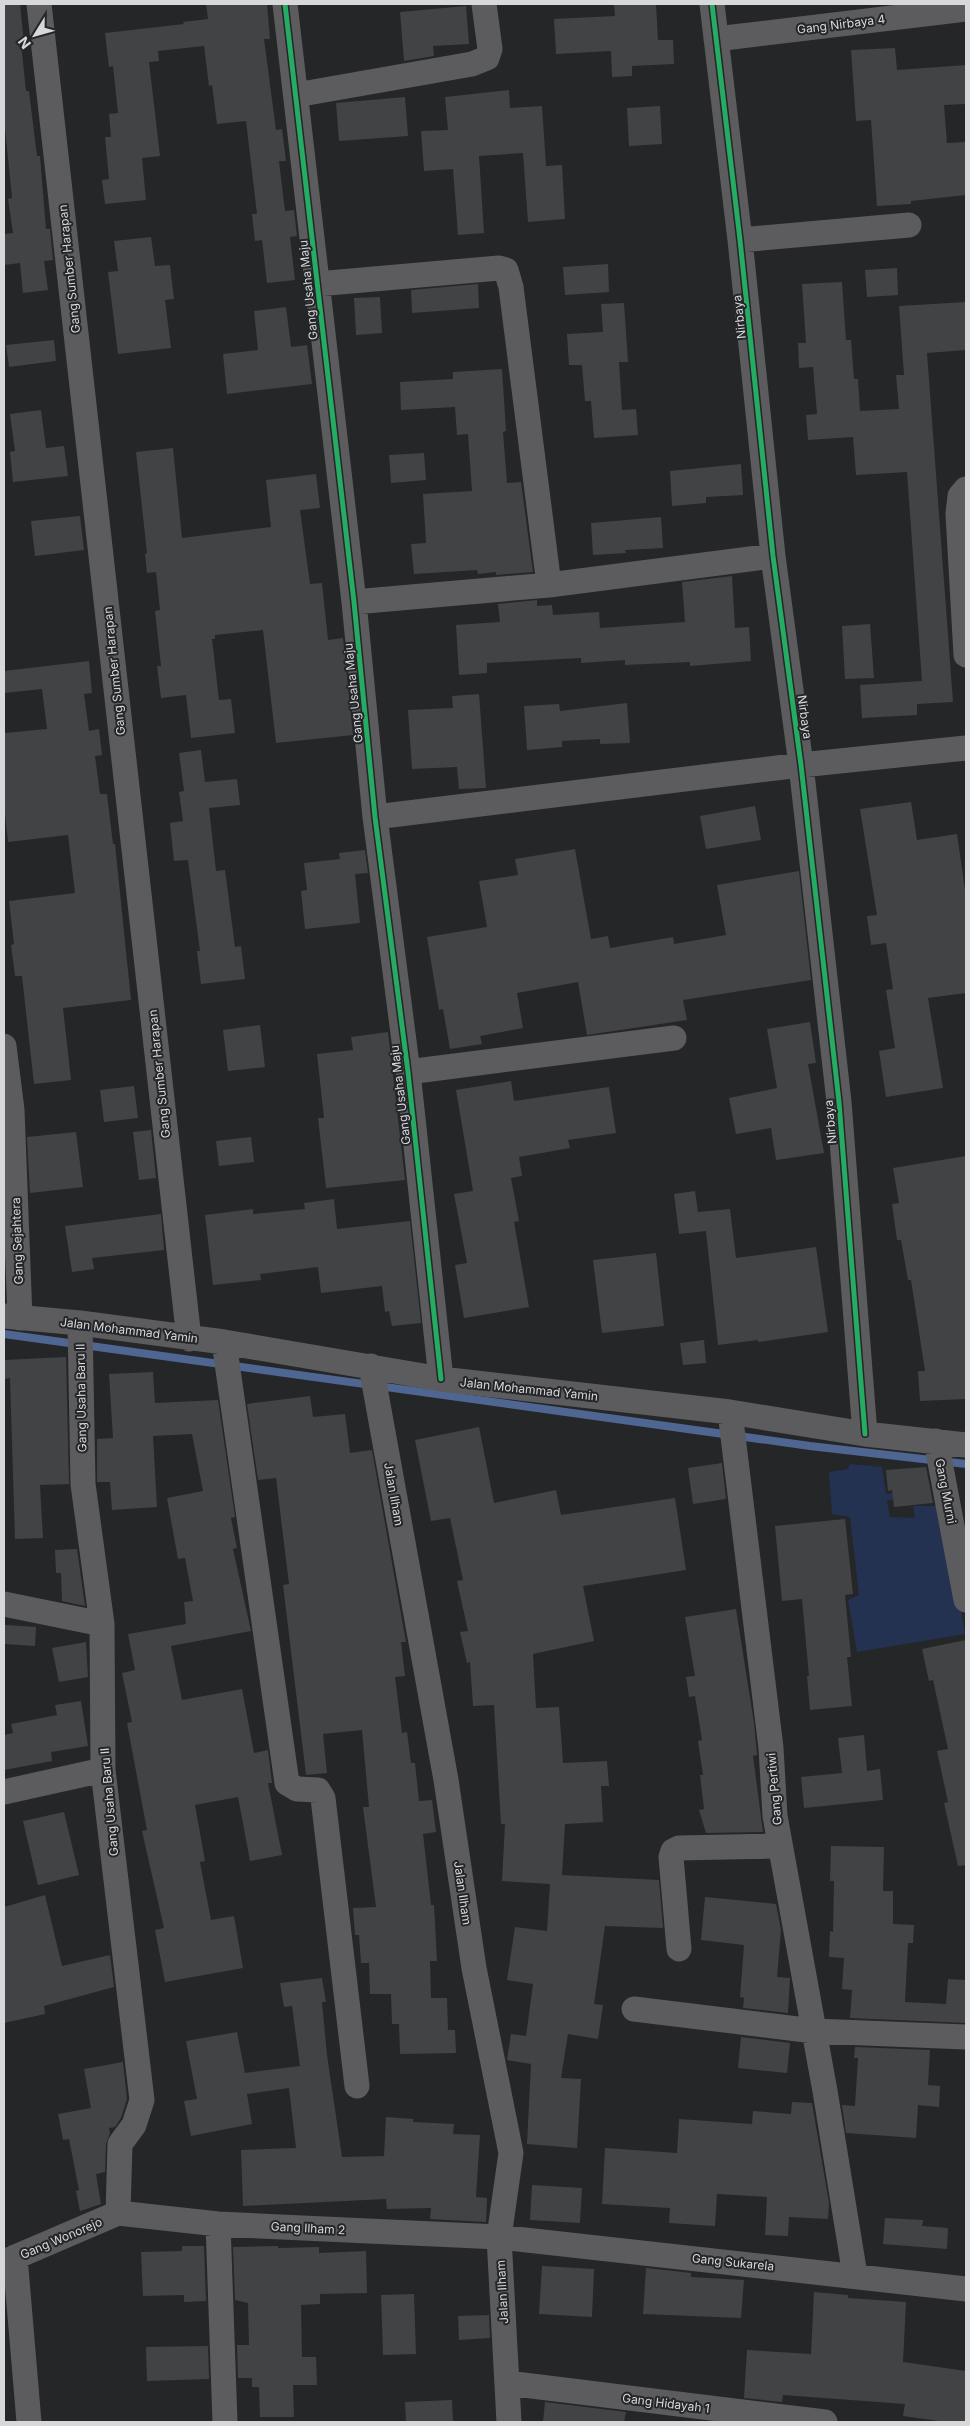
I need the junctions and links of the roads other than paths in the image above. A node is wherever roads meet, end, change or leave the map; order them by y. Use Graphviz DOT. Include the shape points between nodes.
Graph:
graph roads {
  1 [pos="39,4"];
  2 [pos="286,4"];
  3 [pos="484,4"];
  4 [pos="712,4"];
  5 [pos="966,9"];
  6 [pos="716,39"];
  7 [pos="296,94"];
  8 [pos="908,225"];
  9 [pos="740,240"];
  10 [pos="317,284"];
  11 [pos="966,489"];
  12 [pos="773,556"];
  13 [pos="549,584"];
  14 [pos="354,602"];
  15 [pos="966,655"];
  16 [pos="966,748"];
  17 [pos="801,764"];
  18 [pos="375,817"];
  19 [pos="674,1038"];
  20 [pos="4,1046"];
  21 [pos="408,1072"];
  22 [pos="12,1317"];
  23 [pos="80,1323"];
  24 [pos="189,1339"];
  25 [pos="224,1342"];
  26 [pos="371,1366"];
  27 [pos="441,1379"];
  28 [pos="730,1412"];
  29 [pos="865,1434"];
  30 [pos="936,1441"];
  31 [pos="966,1445"];
  32 [pos="966,1600"];
  33 [pos="4,1604"];
  34 [pos="102,1624"];
  35 [pos="104,1770"];
  36 [pos="4,1792"];
  37 [pos="780,1846"];
  38 [pos="679,1949"];
  39 [pos="634,2009"];
  40 [pos="814,2030"];
  41 [pos="966,2037"];
  42 [pos="357,2086"];
  43 [pos="118,2214"];
  44 [pos="218,2224"];
  45 [pos="499,2238"];
  46 [pos="9,2259"];
  47 [pos="855,2275"];
  48 [pos="966,2289"];
  49 [pos="507,2383"];
  50 [pos="29,2422"];
  51 [pos="224,2422"];
  52 [pos="509,2422"];
  53 [pos="825,2422"];
  1 -- 24 [label="street, Gang Sumber Harapan"];
  2 -- 7 [label="street, Gang Usaha Maju"];
  3 -- 7 [label="street" via="490,49 487,58 472,64"];
  4 -- 6 [label="street, Nirbaya"];
  5 -- 6 [label="street, Gang Nirbaya 4"];
  6 -- 9 [label="street, Nirbaya"];
  7 -- 10 [label="street, Gang Usaha Maju"];
  8 -- 9 [label="street"];
  9 -- 12 [label="street, Nirbaya"];
  10 -- 13 [label="street" via="499,268 506,270 511,287"];
  10 -- 14 [label="street, Gang Usaha Maju"];
  11 -- 15 [label="street" via="960,496 958,514"];
  12 -- 13 [label="street"];
  12 -- 17 [label="street, Nirbaya"];
  13 -- 14 [label="street"];
  14 -- 18 [label="street, Gang Usaha Maju"];
  16 -- 17 [label="street"];
  17 -- 18 [label="street"];
  17 -- 29 [label="street, Nirbaya" via="839,1102"];
  18 -- 21 [label="street, Gang Usaha Maju"];
  19 -- 21 [label="street"];
  20 -- 22 [label="street, Gang Sejahtera" via="12,1110"];
  21 -- 27 [label="street, Gang Usaha Maju"];
  22 -- 23 [label="street, Jalan Mohammad Yamin"];
  23 -- 24 [label="street, Jalan Mohammad Yamin"];
  23 -- 34 [label="street, Gang Usaha Baru II" via="83,1484"];
  24 -- 25 [label="street, Jalan Mohammad Yamin"];
  25 -- 26 [label="street, Jalan Mohammad Yamin"];
  25 -- 42 [label="street" via="287,1783 298,1789 318,1790 322,1798"];
  26 -- 27 [label="street, Jalan Mohammad Yamin"];
  26 -- 45 [label="street, Jalan Ilham" via="446,1780 474,1968 510,2153"];
  27 -- 28 [label="street, Jalan Mohammad Yamin"];
  28 -- 29 [label="street, Jalan Mohammad Yamin"];
  28 -- 37 [label="street, Gang Pertiwi"];
  29 -- 30 [label="street, Jalan Mohammad Yamin"];
  30 -- 31 [label="street, Jalan Mohammad Yamin"];
  30 -- 32 [label="street, Gang Murni"];
  33 -- 34 [label="street"];
  34 -- 35 [label="street, Gang Usaha Baru II"];
  35 -- 36 [label="street"];
  35 -- 43 [label="street, Gang Usaha Baru II" via="142,2100 134,2125 120,2144"];
  37 -- 38 [label="street" via="679,1848 673,1851"];
  37 -- 40 [label="street, Gang Pertiwi"];
  39 -- 40 [label="street"];
  40 -- 41 [label="street"];
  40 -- 47 [label="street, Gang Pertiwi"];
  43 -- 44 [label="street, Gang Ilham 2"];
  43 -- 46 [label="street, Gang Wonorejo"];
  44 -- 45 [label="street, Gang Ilham 2"];
  44 -- 51 [label="street"];
  45 -- 47 [label="street, Gang Sukarela"];
  45 -- 49 [label="street, Jalan Ilham"];
  46 -- 50 [label="street"];
  47 -- 48 [label="street, Gang Sukarela"];
  49 -- 52 [label="street, Jalan Ilham"];
  49 -- 53 [label="street, Gang Hidayah 1"];
}
